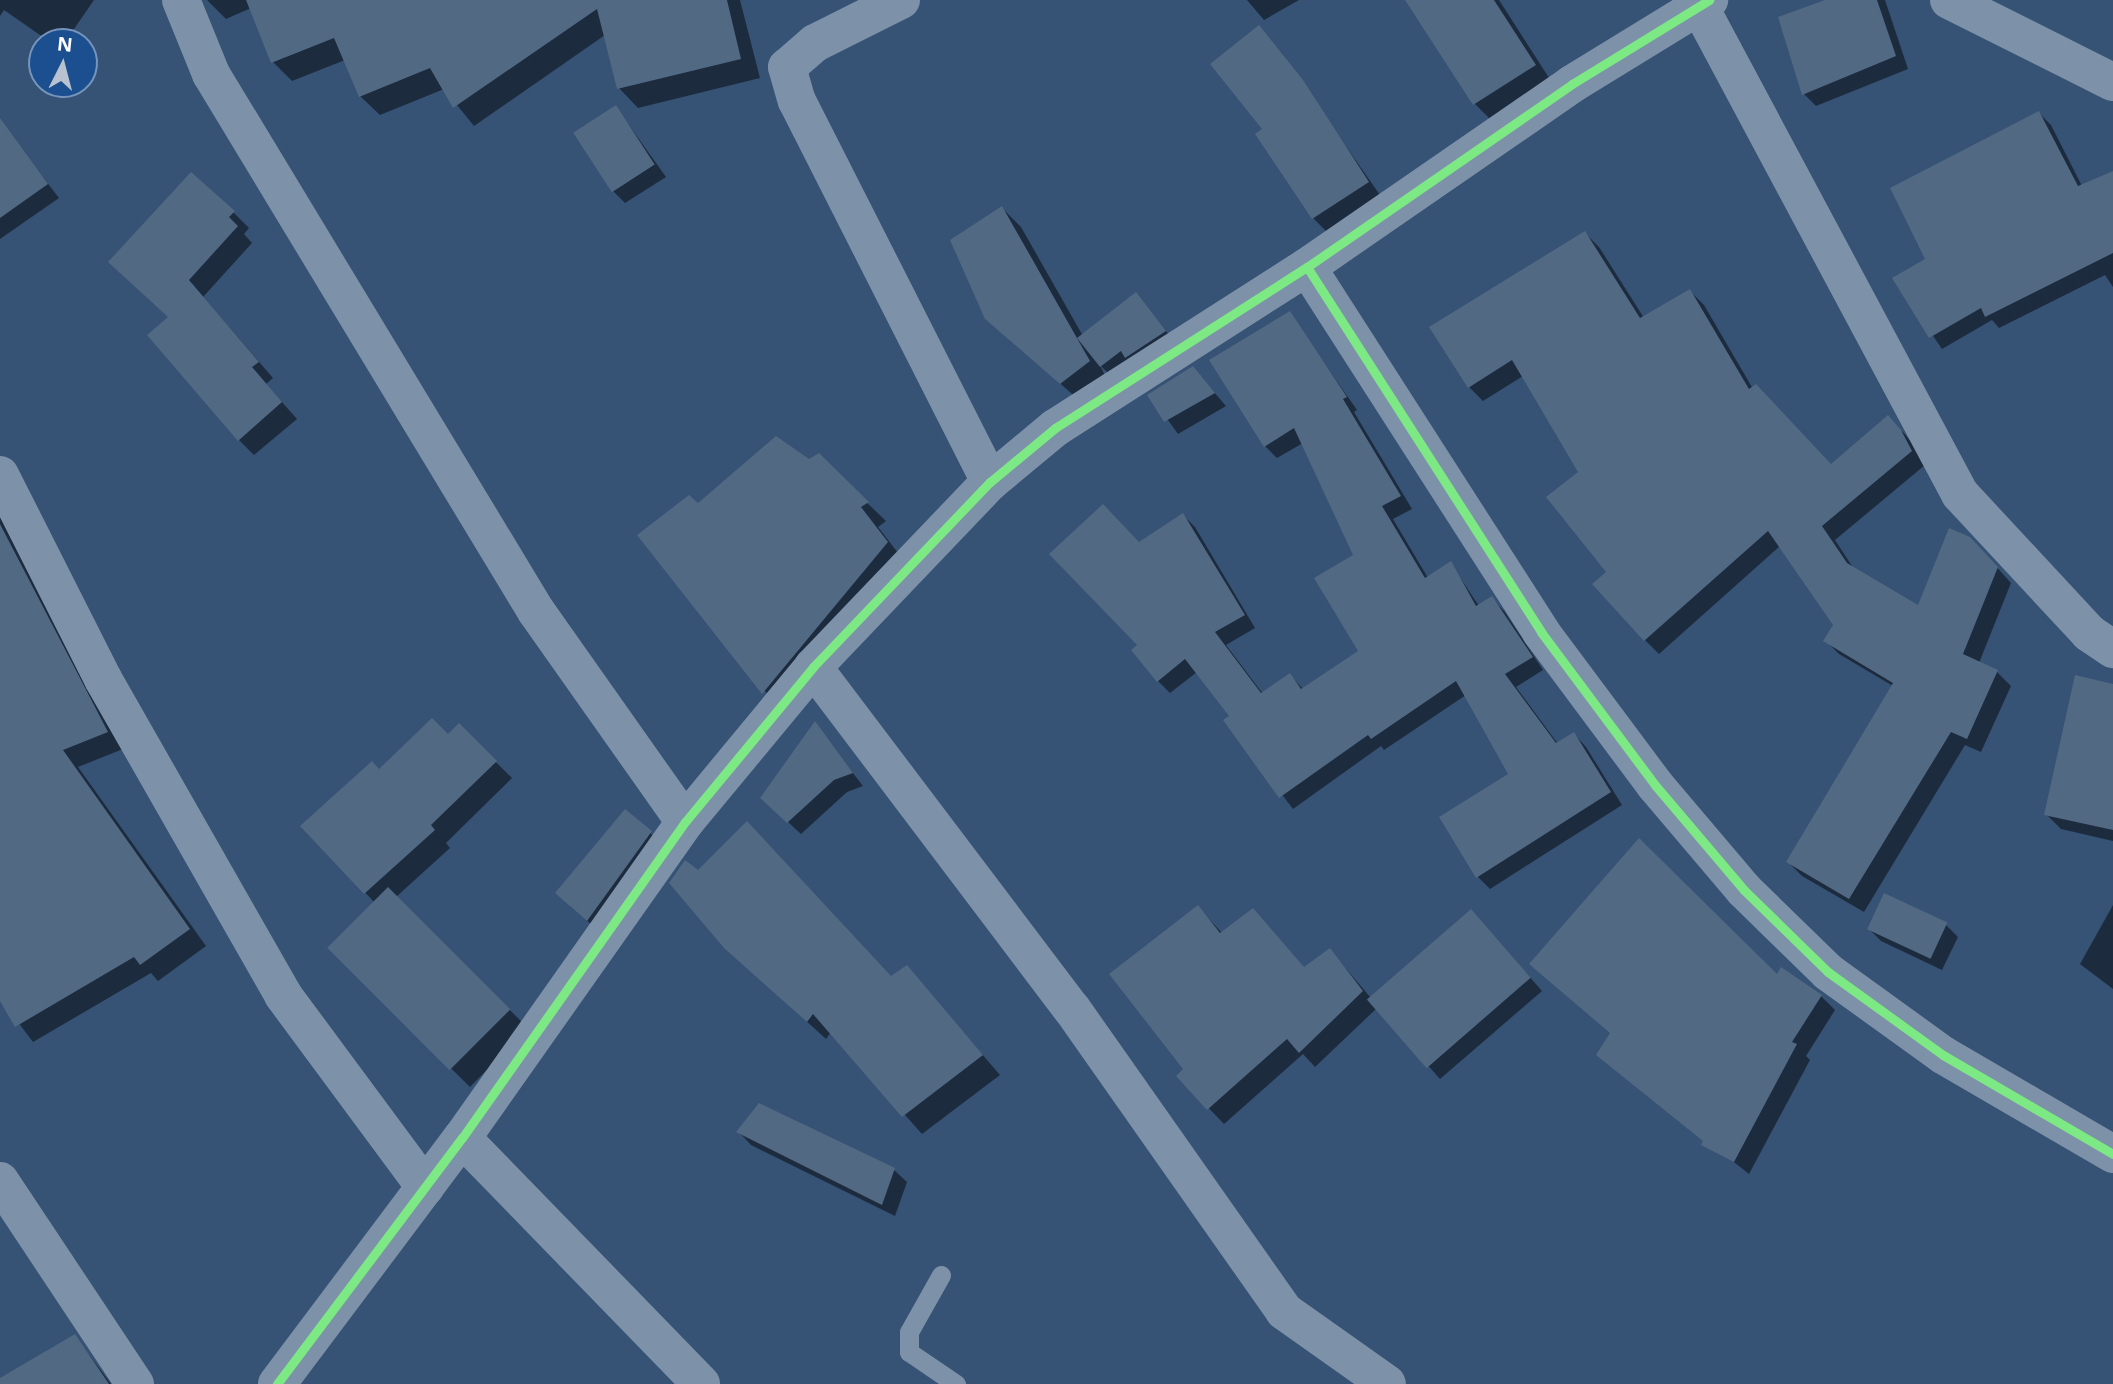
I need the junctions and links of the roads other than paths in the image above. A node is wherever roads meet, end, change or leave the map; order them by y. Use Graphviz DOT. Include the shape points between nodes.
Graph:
graph roads {
  1 [pos="181,0"];
  2 [pos="901,0"];
  3 [pos="1950,0"];
  4 [pos="1701,1"];
  5 [pos="2113,82"];
  6 [pos="1307,267"];
  7 [pos="0,475"];
  8 [pos="990,482"];
  9 [pos="2113,649"];
  10 [pos="813,667"];
  11 [pos="685,822"];
  12 [pos="462,1138"];
  13 [pos="2112,1151"];
  14 [pos="0,1181"];
  15 [pos="425,1187"];
  16 [pos="941,1275"];
  17 [pos="135,1384"];
  18 [pos="277,1384"];
  19 [pos="701,1384"];
  20 [pos="956,1384"];
  21 [pos="1387,1384"];
  1 -- 11 [label="street" via="211,74 536,611"];
  2 -- 8 [label="street" via="815,43 787,67 797,101"];
  3 -- 5 [label="street"];
  4 -- 6 [label="street"];
  4 -- 9 [label="street" via="1960,494 2089,633"];
  6 -- 8 [label="street" via="1055,428"];
  6 -- 13 [label="street" via="1541,632 1655,785 1744,890 1828,972 1943,1055"];
  7 -- 15 [label="street" via="103,679 283,995"];
  8 -- 10 [label="street"];
  10 -- 11 [label="street"];
  10 -- 21 [label="street" via="1072,1009 1284,1311"];
  11 -- 12 [label="street"];
  12 -- 15 [label="street"];
  12 -- 19 [label="street"];
  14 -- 17 [label="street"];
  15 -- 18 [label="street"];
  16 -- 20 [label="lane" via="909,1332 909,1352"];
}
